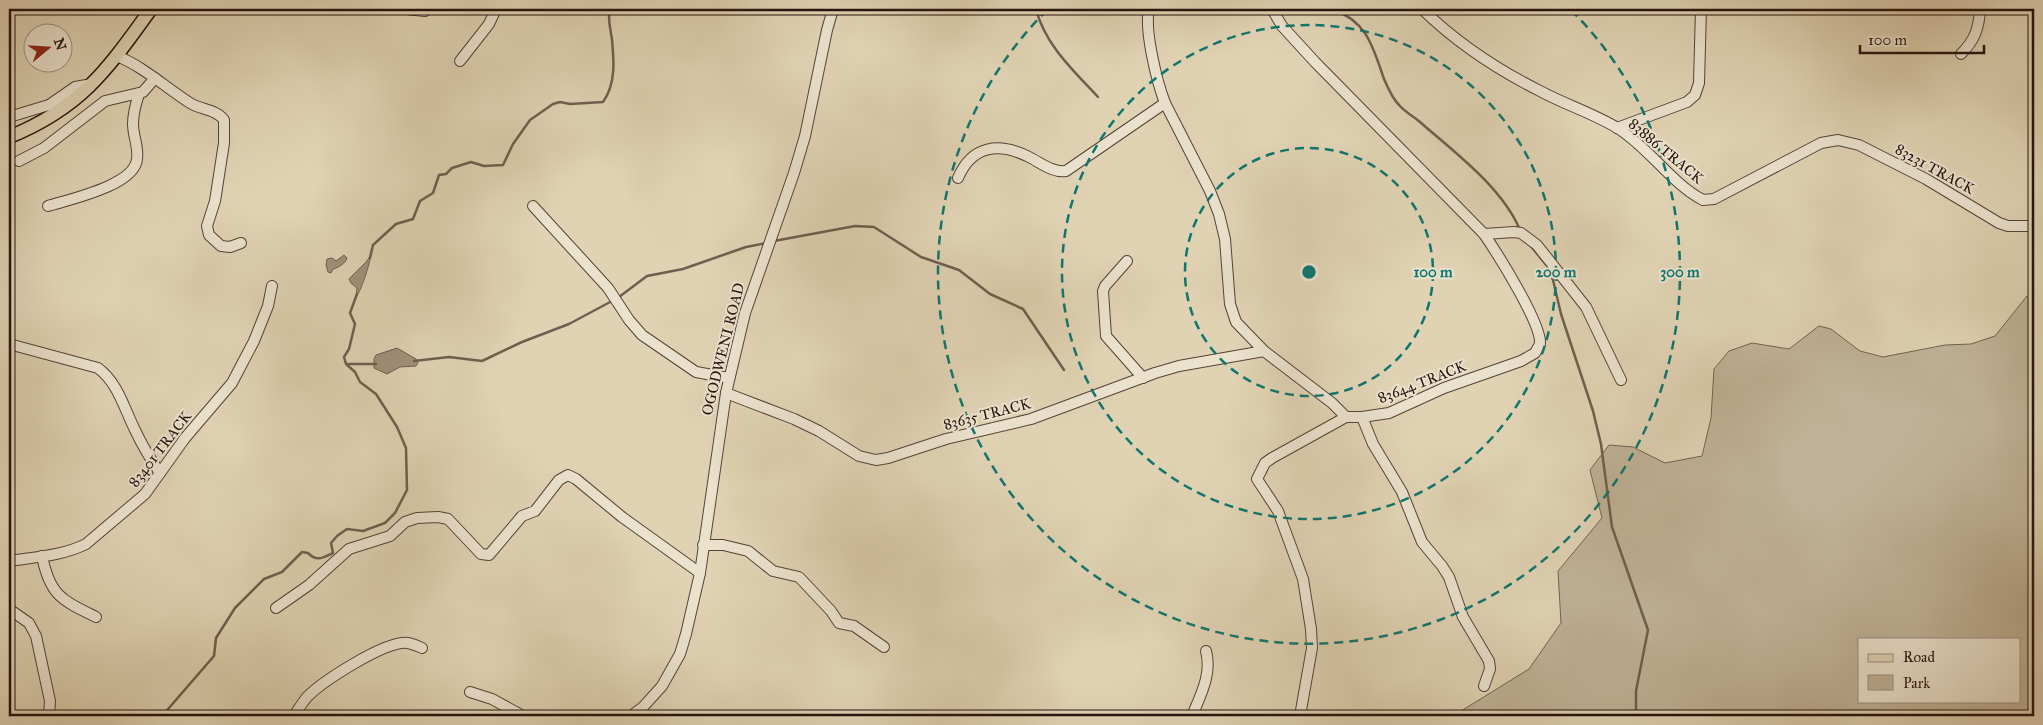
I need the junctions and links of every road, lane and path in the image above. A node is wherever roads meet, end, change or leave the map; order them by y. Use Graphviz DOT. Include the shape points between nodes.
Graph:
graph roads {
  1 [pos="151,9"];
  2 [pos="406,9"];
  3 [pos="496,9"];
  4 [pos="833,9"];
  5 [pos="1148,9"];
  6 [pos="1272,9"];
  7 [pos="1422,9"];
  8 [pos="1701,9"];
  9 [pos="1980,9"];
  10 [pos="425,11"];
  11 [pos="1961,54"];
  12 [pos="117,56"];
  13 [pos="460,61"];
  14 [pos="155,78"];
  15 [pos="92,84"];
  16 [pos="139,94"];
  17 [pos="1165,103"];
  18 [pos="9,117"];
  19 [pos="1617,128"];
  20 [pos="9,137"];
  21 [pos="1821,143"];
  22 [pos="20,161"];
  23 [pos="958,178"];
  24 [pos="48,206"];
  25 [pos="533,206"];
  26 [pos="2034,226"];
  27 [pos="1484,234"];
  28 [pos="241,243"];
  29 [pos="1127,261"];
  30 [pos="272,286"];
  31 [pos="9,344"];
  32 [pos="1264,351"];
  33 [pos="729,378"];
  34 [pos="1143,378"];
  35 [pos="1622,380"];
  36 [pos="726,393"];
  37 [pos="1346,417"];
  38 [pos="1362,417"];
  39 [pos="160,474"];
  40 [pos="703,545"];
  41 [pos="42,556"];
  42 [pos="9,560"];
  43 [pos="700,573"];
  44 [pos="276,608"];
  45 [pos="9,609"];
  46 [pos="96,617"];
  47 [pos="884,647"];
  48 [pos="422,648"];
  49 [pos="1206,651"];
  50 [pos="1484,686"];
  51 [pos="470,692"];
  52 [pos="49,716"];
  53 [pos="294,716"];
  54 [pos="523,716"];
  55 [pos="631,716"];
  56 [pos="1192,716"];
  57 [pos="1300,716"];
  1 -- 12 [label="main road"];
  2 -- 10 [label="street"];
  3 -- 13 [label="street" via="489,24"];
  4 -- 33 [label="street, OGODWENI ROAD" via="805,136 750,295"];
  5 -- 17 [label="street" via="1156,76"];
  6 -- 27 [label="street, 83644 TRACK" via="1282,26 1315,62"];
  7 -- 19 [label="street, 83886 TRACK" via="1491,64 1540,92"];
  8 -- 19 [label="street" via="1696,95 1687,102"];
  9 -- 11 [label="street" via="1976,36"];
  12 -- 14 [label="street"];
  12 -- 15 [label="main road"];
  14 -- 16 [label="street"];
  14 -- 28 [label="street" via="190,104 216,112 224,120 224,143 215,201 207,226 209,235 221,246"];
  15 -- 18 [label="street" via="76,87 49,105"];
  15 -- 20 [label="main road" via="43,122"];
  16 -- 22 [label="street" via="105,101 44,148"];
  16 -- 24 [label="street" via="133,123 138,157 133,170 110,186"];
  17 -- 23 [label="street" via="1066,171 1056,171 1013,150 990,148 974,155"];
  17 -- 32 [label="street" via="1219,214 1233,317"];
  19 -- 21 [label="street, 83886 TRACK" via="1703,200 1714,199"];
  21 -- 26 [label="street, 83231 TRACK" via="1838,140 1859,145 1926,179 1999,223"];
  25 -- 33 [label="street" via="608,288 642,335 696,372"];
  27 -- 35 [label="street" via="1521,233 1537,245 1586,307"];
  27 -- 38 [label="street, 83644 TRACK" via="1539,330 1538,349 1521,361 1444,388 1389,413"];
  29 -- 34 [label="street" via="1103,291 1105,330 1110,342"];
  30 -- 39 [label="street, 83401 TRACK" via="254,341 232,383 185,438"];
  31 -- 39 [label="street" via="98,368 108,376"];
  32 -- 34 [label="street, 83635 TRACK" via="1179,366"];
  32 -- 37 [label="street"];
  33 -- 36 [label="street, OGODWENI ROAD"];
  34 -- 36 [label="street, 83635 TRACK" via="1030,419 876,460 859,456 819,430 772,409"];
  36 -- 40 [label="street, OGODWENI ROAD"];
  37 -- 38 [label="street, 83644 TRACK"];
  37 -- 57 [label="street" via="1272,458 1258,475 1258,482 1278,511 1306,591 1312,648"];
  38 -- 50 [label="street" via="1373,444 1402,492 1422,542 1449,577 1463,617 1489,661 1490,669"];
  39 -- 41 [label="street, 83401 TRACK" via="135,504 86,544 68,552"];
  40 -- 43 [label="street, OGODWENI ROAD"];
  40 -- 47 [label="street" via="723,545 750,552 772,571 799,577 840,623 854,626"];
  41 -- 42 [label="street, 83401 TRACK"];
  41 -- 46 [label="street" via="48,581 57,594"];
  43 -- 44 [label="street" via="568,475 559,480 535,511 522,516 489,555 480,554 448,519 438,516 416,518 404,522 390,536 350,549 309,585"];
  43 -- 55 [label="street, OGODWENI ROAD" via="680,654 662,686"];
  45 -- 52 [label="street" via="29,623 36,636 50,701"];
  48 -- 53 [label="street" via="407,643 389,646 357,662 327,680"];
  49 -- 56 [label="street" via="1208,673"];
  51 -- 54 [label="street" via="492,699"];
}
